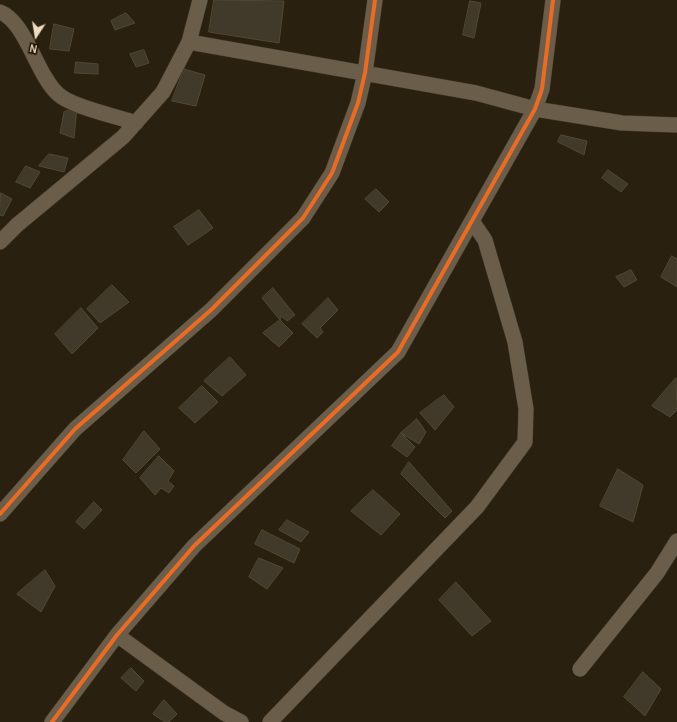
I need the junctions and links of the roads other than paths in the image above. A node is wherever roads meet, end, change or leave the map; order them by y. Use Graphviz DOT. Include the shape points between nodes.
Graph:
graph roads {
  1 [pos="200,0"];
  2 [pos="375,0"];
  3 [pos="553,0"];
  4 [pos="0,12"];
  5 [pos="189,42"];
  6 [pos="365,73"];
  7 [pos="535,109"];
  8 [pos="136,123"];
  9 [pos="677,125"];
  10 [pos="472,221"];
  11 [pos="0,242"];
  12 [pos="0,514"];
  13 [pos="677,541"];
  14 [pos="118,635"];
  15 [pos="580,669"];
  16 [pos="52,722"];
  17 [pos="241,722"];
  18 [pos="270,722"];
  1 -- 5 [label="street"];
  2 -- 6 [label="street"];
  3 -- 7 [label="street" via="542,89"];
  4 -- 8 [label="street" via="6,14 17,26 49,84 58,95"];
  5 -- 6 [label="street"];
  5 -- 8 [label="street" via="163,92"];
  6 -- 7 [label="street" via="476,93"];
  6 -- 12 [label="street" via="358,103 332,173 303,218 211,310 75,429"];
  7 -- 9 [label="street" via="622,123"];
  7 -- 10 [label="street"];
  8 -- 11 [label="street"];
  10 -- 14 [label="street" via="398,352 194,546"];
  10 -- 18 [label="street" via="486,240 516,342 526,408 525,442 477,507"];
  13 -- 15 [label="street" via="657,573"];
  14 -- 16 [label="street"];
  14 -- 17 [label="street" via="224,713"];
}
